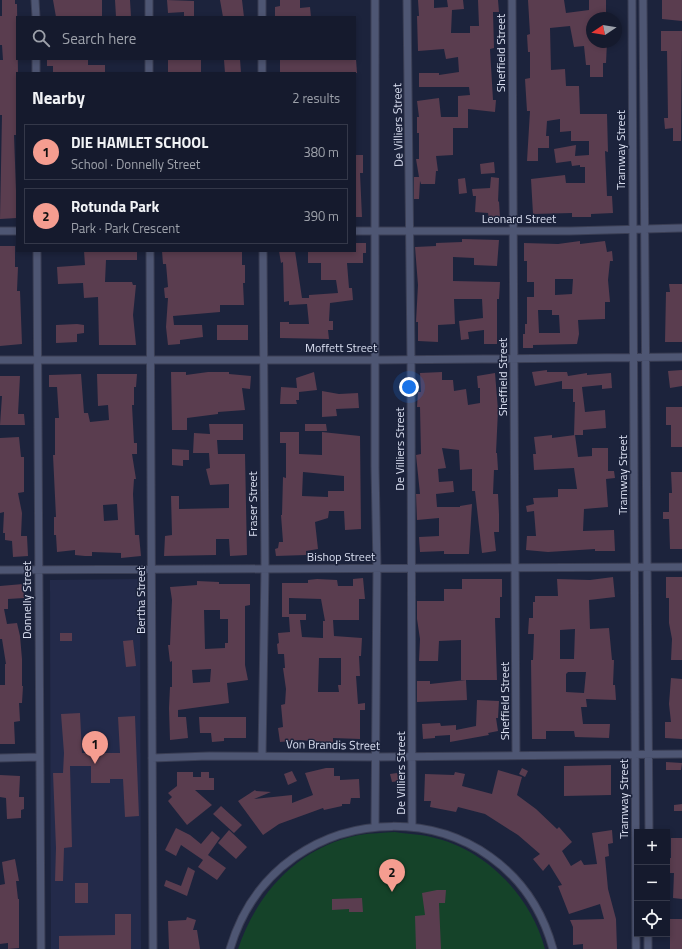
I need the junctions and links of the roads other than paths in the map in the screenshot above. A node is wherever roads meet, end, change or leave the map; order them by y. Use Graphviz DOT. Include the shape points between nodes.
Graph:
graph roads {
  1 [pos="35,0"];
  2 [pos="149,0"];
  3 [pos="262,0"];
  4 [pos="376,0"];
  5 [pos="407,0"];
  6 [pos="512,0"];
  7 [pos="632,0"];
  8 [pos="643,0"];
  9 [pos="36,16"];
  10 [pos="149,16"];
  11 [pos="262,16"];
  12 [pos="643,26"];
  13 [pos="632,27"];
  14 [pos="36,60"];
  15 [pos="149,60"];
  16 [pos="262,60"];
  17 [pos="36,72"];
  18 [pos="149,72"];
  19 [pos="262,72"];
  20 [pos="633,128"];
  21 [pos="644,128"];
  22 [pos="644,228"];
  23 [pos="682,228"];
  24 [pos="632,229"];
  25 [pos="377,230"];
  26 [pos="513,230"];
  27 [pos="0,231"];
  28 [pos="16,231"];
  29 [pos="356,231"];
  30 [pos="410,231"];
  31 [pos="37,252"];
  32 [pos="150,252"];
  33 [pos="263,252"];
  34 [pos="633,357"];
  35 [pos="646,357"];
  36 [pos="682,357"];
  37 [pos="514,358"];
  38 [pos="38,359"];
  39 [pos="263,359"];
  40 [pos="411,359"];
  41 [pos="0,360"];
  42 [pos="151,360"];
  43 [pos="376,360"];
  44 [pos="634,462"];
  45 [pos="646,462"];
  46 [pos="516,566"];
  47 [pos="635,566"];
  48 [pos="646,566"];
  49 [pos="682,567"];
  50 [pos="265,568"];
  51 [pos="377,568"];
  52 [pos="410,568"];
  53 [pos="152,569"];
  54 [pos="0,570"];
  55 [pos="38,570"];
  56 [pos="634,659"];
  57 [pos="647,659"];
  58 [pos="648,754"];
  59 [pos="682,754"];
  60 [pos="516,755"];
  61 [pos="635,755"];
  62 [pos="262,756"];
  63 [pos="39,757"];
  64 [pos="376,757"];
  65 [pos="412,757"];
  66 [pos="0,758"];
  67 [pos="152,758"];
  68 [pos="375,826"];
  69 [pos="412,827"];
  70 [pos="649,829"];
  71 [pos="636,865"];
  72 [pos="636,937"];
  73 [pos="648,937"];
  74 [pos="41,949"];
  75 [pos="153,949"];
  76 [pos="230,949"];
  77 [pos="553,949"];
  78 [pos="636,949"];
  79 [pos="648,949"];
  1 -- 9 [label="street"];
  2 -- 10 [label="street"];
  3 -- 11 [label="street"];
  4 -- 25 [label="street, De Villiers Street"];
  5 -- 30 [label="street, De Villiers Street"];
  6 -- 26 [label="street, Sheffield Street"];
  7 -- 13 [label="street, Tramway Street"];
  8 -- 12 [label="street, Tramway Street"];
  12 -- 13 [label="street"];
  12 -- 21 [label="street, Tramway Street"];
  13 -- 20 [label="street, Tramway Street"];
  14 -- 17 [label="street"];
  15 -- 18 [label="street"];
  16 -- 19 [label="street"];
  20 -- 21 [label="street"];
  20 -- 24 [label="street, Tramway Street"];
  21 -- 22 [label="street, Tramway Street"];
  22 -- 23 [label="street, Leonard Street"];
  22 -- 24 [label="street, Leonard Street"];
  22 -- 35 [label="street, Tramway Street"];
  24 -- 26 [label="street, Leonard Street"];
  24 -- 34 [label="street, Tramway Street"];
  25 -- 29 [label="street, Leonard Street"];
  25 -- 30 [label="street, Leonard Street"];
  25 -- 43 [label="street, De Villiers Street"];
  26 -- 30 [label="street, Leonard Street"];
  26 -- 37 [label="street, Sheffield Street"];
  27 -- 28 [label="street"];
  30 -- 40 [label="street, De Villiers Street"];
  31 -- 38 [label="street, Donnelly Street"];
  32 -- 42 [label="street, Bertha Street"];
  33 -- 39 [label="street, Fraser Street"];
  34 -- 35 [label="street, Moffett Street"];
  34 -- 37 [label="street, Moffett Street"];
  34 -- 44 [label="street, Tramway Street"];
  35 -- 36 [label="street, Moffett Street"];
  35 -- 45 [label="street, Tramway Street"];
  37 -- 40 [label="street, Moffett Street"];
  37 -- 46 [label="street, Sheffield Street"];
  38 -- 41 [label="street, Moffett Street"];
  38 -- 42 [label="street, Moffett Street"];
  38 -- 55 [label="street, Donnelly Street"];
  39 -- 42 [label="street, Moffett Street"];
  39 -- 43 [label="street, Moffett Street"];
  39 -- 50 [label="street, Fraser Street"];
  40 -- 43 [label="street, Moffett Street"];
  40 -- 52 [label="street, De Villiers Street"];
  42 -- 53 [label="street, Bertha Street"];
  43 -- 51 [label="street, De Villiers Street"];
  44 -- 45 [label="street"];
  44 -- 47 [label="street, Tramway Street"];
  45 -- 48 [label="street, Tramway Street"];
  46 -- 47 [label="street, Bishop Street"];
  46 -- 52 [label="street, Bishop Street"];
  46 -- 60 [label="street, Sheffield Street"];
  47 -- 48 [label="street, Bishop Street"];
  47 -- 56 [label="street, Tramway Street"];
  48 -- 49 [label="street, Bishop Street"];
  48 -- 57 [label="street, Tramway Street"];
  50 -- 51 [label="street, Bishop Street"];
  50 -- 53 [label="street, Bishop Street"];
  50 -- 62 [label="street, Fraser Street"];
  51 -- 52 [label="street, Bishop Street"];
  51 -- 64 [label="street, De Villiers Street"];
  52 -- 65 [label="street, De Villiers Street"];
  53 -- 55 [label="street, Bishop Street"];
  53 -- 67 [label="street, Bertha Street"];
  54 -- 55 [label="street, Bishop Street"];
  55 -- 63 [label="street, Donnelly Street"];
  56 -- 57 [label="street"];
  56 -- 61 [label="street, Tramway Street"];
  57 -- 58 [label="street, Tramway Street"];
  58 -- 59 [label="street, Von Brandis Street"];
  58 -- 61 [label="street, Von Brandis Street"];
  58 -- 70 [label="street, Tramway Street"];
  60 -- 61 [label="street, Von Brandis Street"];
  60 -- 65 [label="street, Von Brandis Street"];
  61 -- 71 [label="street, Tramway Street"];
  62 -- 64 [label="street, Von Brandis Street"];
  62 -- 67 [label="street, Von Brandis Street"];
  63 -- 66 [label="street"];
  63 -- 74 [label="street, Donnelly Street"];
  64 -- 65 [label="street, Von Brandis Street"];
  64 -- 68 [label="street, De Villiers Street"];
  65 -- 69 [label="street, De Villiers Street"];
  67 -- 75 [label="street, Bertha Street"];
  68 -- 69 [label="street"];
  68 -- 76 [label="street" via="348,832 315,844 281,867 253,898 242,916"];
  69 -- 77 [label="street" via="446,834 461,841 477,849 504,870 524,891 537,910"];
  72 -- 78 [label="street, Tramway Street"];
  73 -- 79 [label="street"];
}
